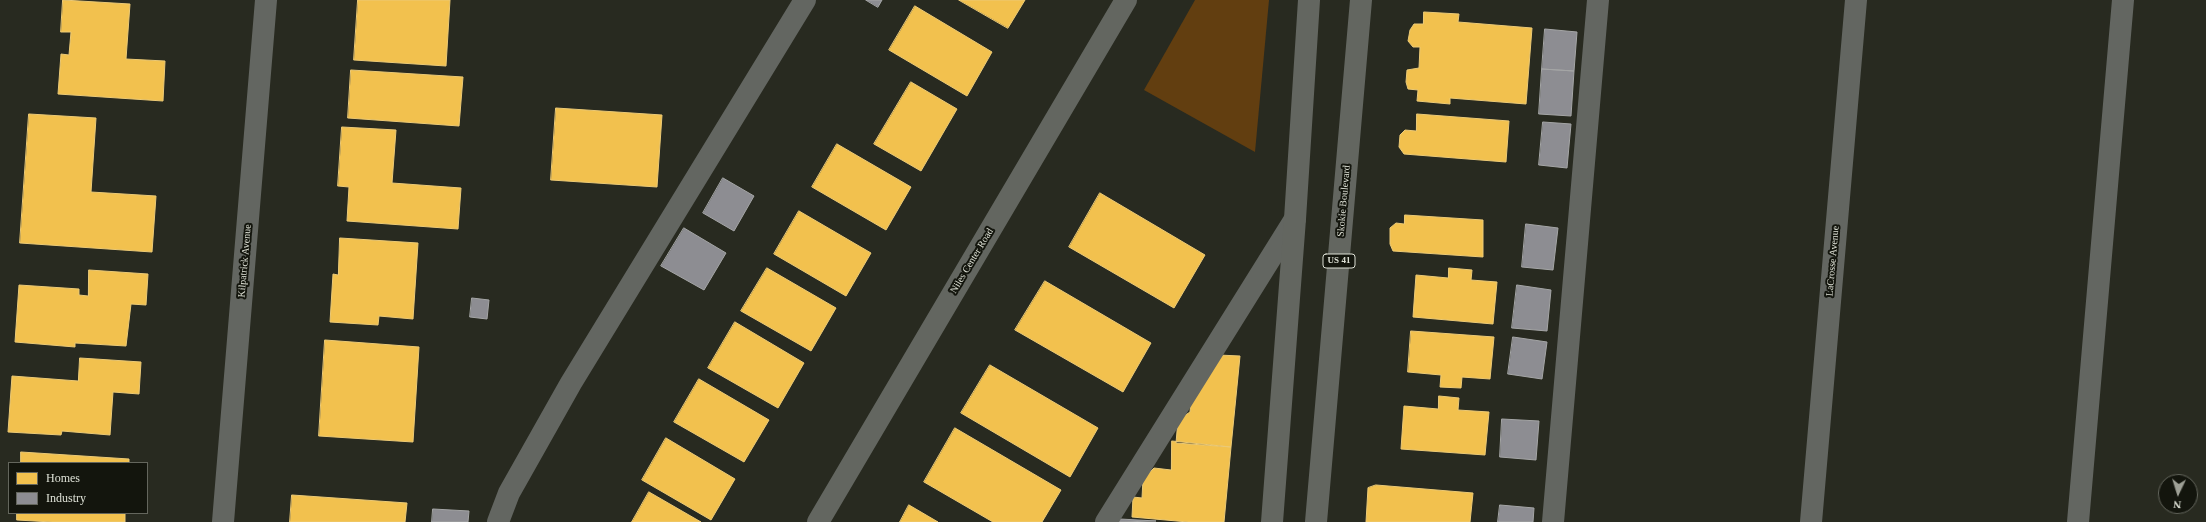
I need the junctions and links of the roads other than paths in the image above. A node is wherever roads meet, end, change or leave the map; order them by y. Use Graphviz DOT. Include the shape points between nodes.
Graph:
graph roads {
  1 [pos="266,0"];
  2 [pos="806,0"];
  3 [pos="1126,0"];
  4 [pos="1309,0"];
  5 [pos="1361,0"];
  6 [pos="1598,0"];
  7 [pos="1856,0"];
  8 [pos="2123,0"];
  9 [pos="1295,219"];
  10 [pos="223,522"];
  11 [pos="498,522"];
  12 [pos="818,522"];
  13 [pos="1106,522"];
  14 [pos="1272,522"];
  15 [pos="1316,522"];
  16 [pos="1553,522"];
  17 [pos="1811,522"];
  18 [pos="2078,522"];
  1 -- 10 [label="street, Kilpatrick Avenue"];
  2 -- 11 [label="street" via="571,383 509,493"];
  3 -- 12 [label="main road, Niles Center Road"];
  4 -- 9 [label="main road"];
  5 -- 15 [label="main road, Skokie Boulevard / US 41"];
  6 -- 16 [label="street"];
  7 -- 17 [label="street, LaCrosse Avenue"];
  8 -- 18 [label="street"];
  9 -- 13 [label="street"];
  9 -- 14 [label="main road"];
}
